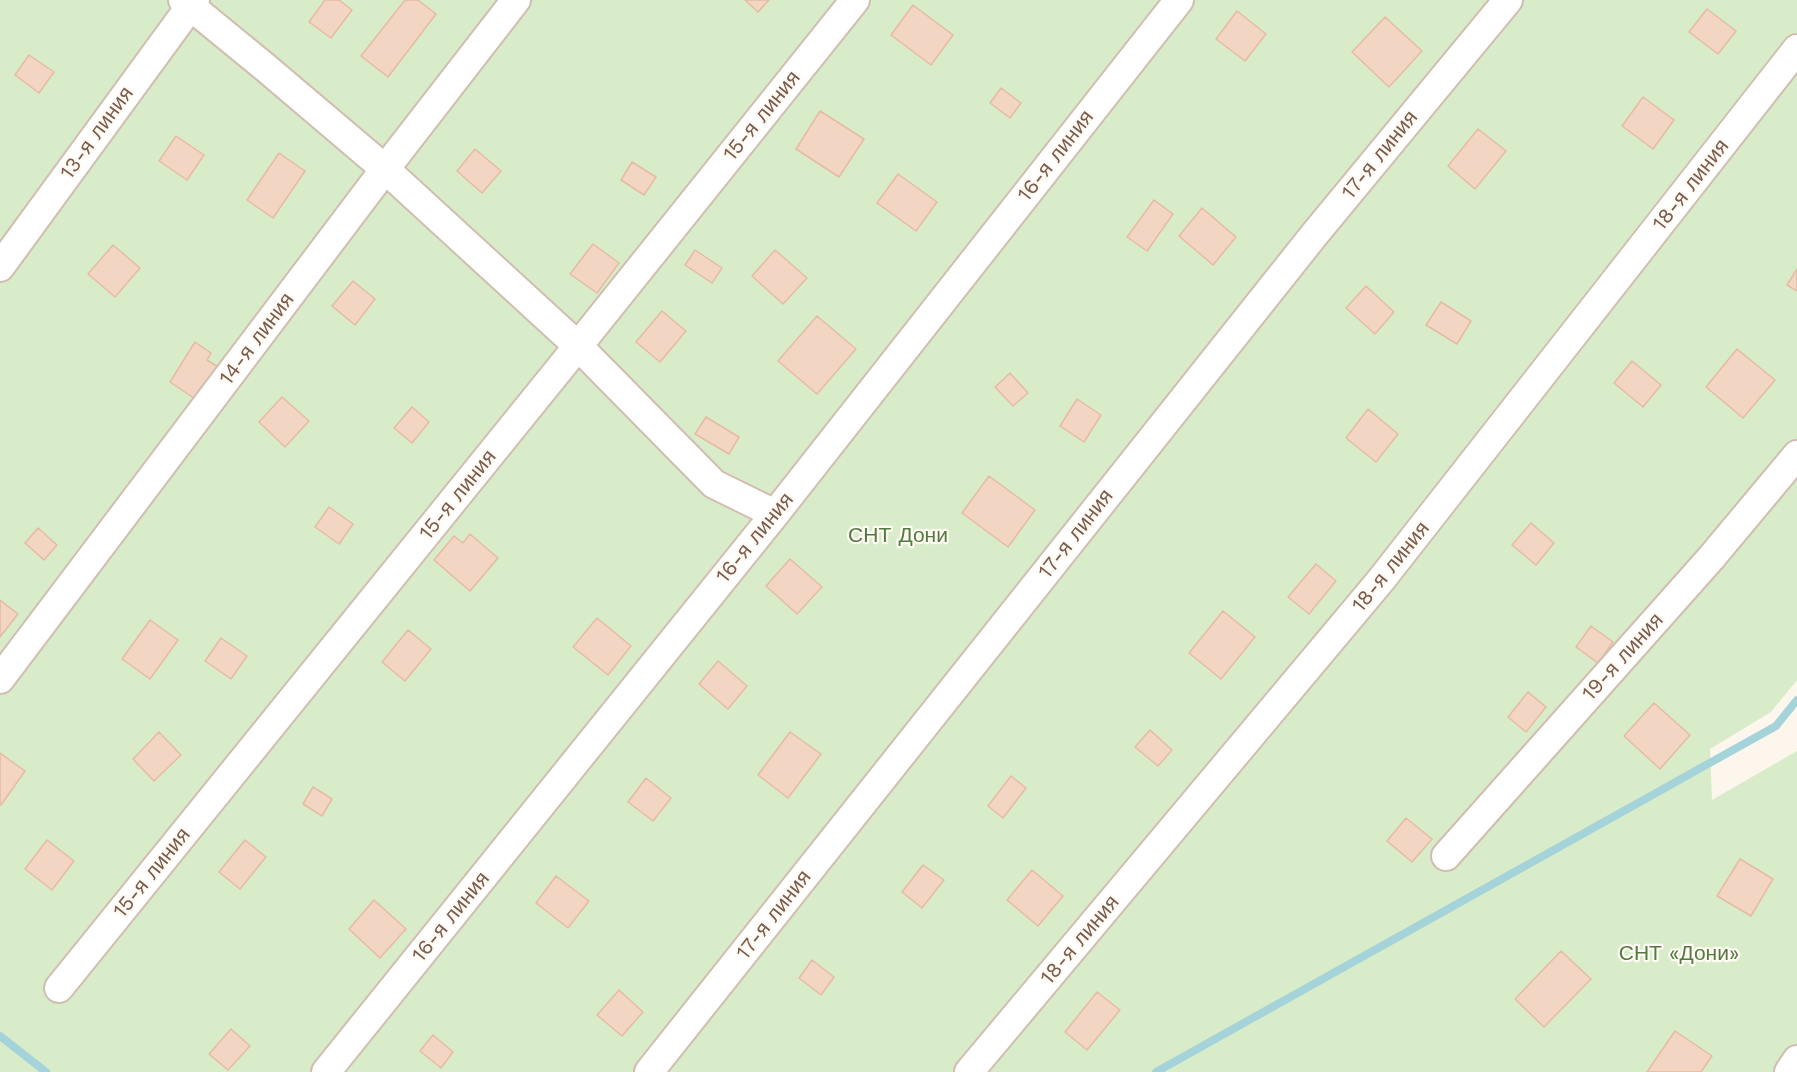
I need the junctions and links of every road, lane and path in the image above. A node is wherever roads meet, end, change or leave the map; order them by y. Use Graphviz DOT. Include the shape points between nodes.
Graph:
graph roads {
  1 [pos="516,0"];
  2 [pos="855,0"];
  3 [pos="1179,0"];
  4 [pos="1508,0"];
  5 [pos="190,2"];
  6 [pos="1797,49"];
  7 [pos="386,169"];
  8 [pos="0,267"];
  9 [pos="579,346"];
  10 [pos="1797,455"];
  11 [pos="775,514"];
  12 [pos="0,679"];
  13 [pos="1446,856"];
  14 [pos="59,988"];
  15 [pos="1797,1060"];
  16 [pos="326,1072"];
  17 [pos="649,1072"];
  18 [pos="969,1072"];
  19 [pos="1789,1072"];
  1 -- 7 [label="street, 14-я линия"];
  2 -- 9 [label="street, 15-я линия"];
  3 -- 11 [label="street, 16-я линия"];
  4 -- 17 [label="street, 17-я линия" via="1314,235"];
  5 -- 7 [label="street"];
  5 -- 8 [label="street, 13-я линия"];
  6 -- 18 [label="street, 18-я линия" via="1381,580"];
  7 -- 9 [label="street"];
  7 -- 12 [label="street, 14-я линия"];
  9 -- 11 [label="street" via="714,483"];
  9 -- 14 [label="street, 15-я линия"];
  10 -- 13 [label="street, 19-я линия" via="1711,558"];
  11 -- 16 [label="street, 16-я линия"];
  15 -- 19 [label="street"];
}
